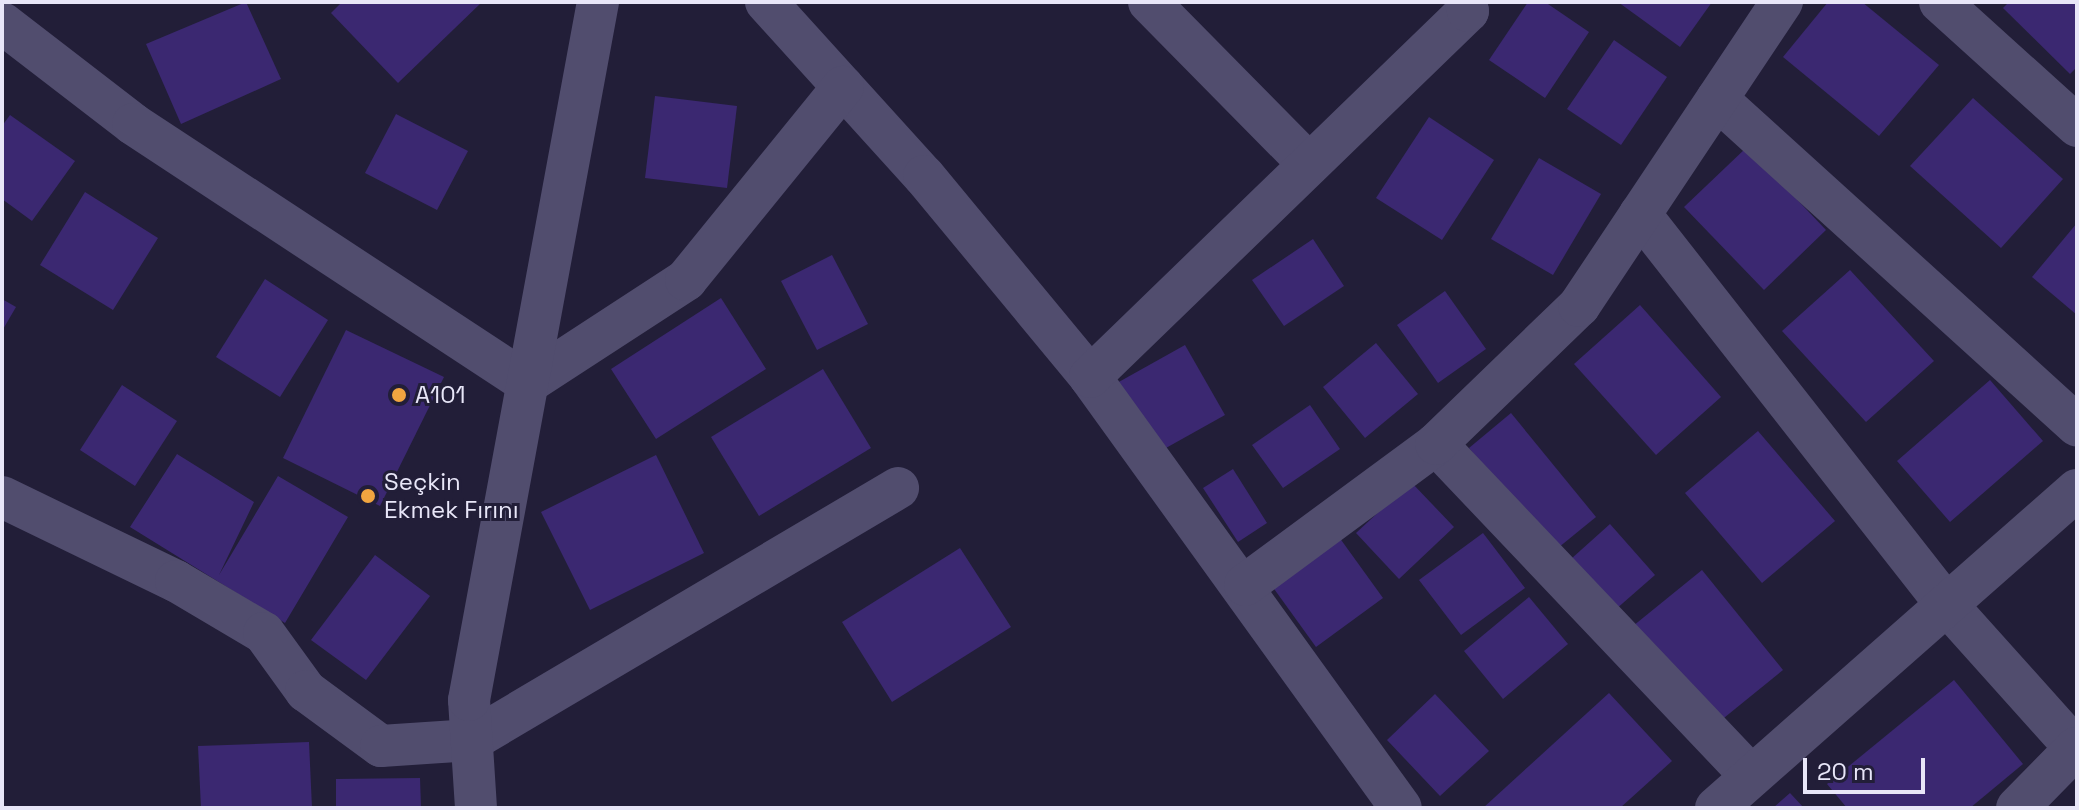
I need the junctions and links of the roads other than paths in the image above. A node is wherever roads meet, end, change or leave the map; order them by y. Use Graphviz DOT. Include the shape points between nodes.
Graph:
graph roads {
  1 [pos="598,2"];
  2 [pos="766,2"];
  3 [pos="1149,2"];
  4 [pos="1466,2"];
  5 [pos="1782,2"];
  6 [pos="1940,2"];
  7 [pos="2,23"];
  8 [pos="843,87"];
  9 [pos="1717,99"];
  10 [pos="2077,126"];
  11 [pos="1309,164"];
  12 [pos="1640,214"];
  13 [pos="1090,377"];
  14 [pos="528,383"];
  15 [pos="2077,426"];
  16 [pos="1436,444"];
  17 [pos="898,488"];
  18 [pos="2077,490"];
  19 [pos="2,497"];
  20 [pos="1245,585"];
  21 [pos="1947,605"];
  22 [pos="472,740"];
  23 [pos="2076,749"];
  24 [pos="1751,776"];
  25 [pos="476,808"];
  26 [pos="1401,808"];
  27 [pos="1716,808"];
  28 [pos="2017,808"];
  1 -- 14 [label="street"];
  2 -- 8 [label="street"];
  3 -- 11 [label="street"];
  4 -- 11 [label="street" via="1468,11"];
  5 -- 9 [label="street"];
  6 -- 10 [label="street"];
  7 -- 14 [label="street" via="133,124"];
  8 -- 13 [label="street"];
  8 -- 14 [label="street" via="686,280"];
  9 -- 12 [label="street"];
  9 -- 15 [label="street"];
  11 -- 13 [label="street"];
  12 -- 16 [label="street" via="1579,306"];
  12 -- 21 [label="street"];
  13 -- 20 [label="street"];
  14 -- 22 [label="street" via="469,700"];
  16 -- 20 [label="street"];
  16 -- 24 [label="street"];
  17 -- 22 [label="street"];
  18 -- 21 [label="street"];
  19 -- 22 [label="street" via="176,581 264,633 306,691 381,746"];
  20 -- 26 [label="street"];
  21 -- 23 [label="street"];
  21 -- 24 [label="street"];
  22 -- 25 [label="street"];
  23 -- 28 [label="street"];
  24 -- 27 [label="street"];
}
